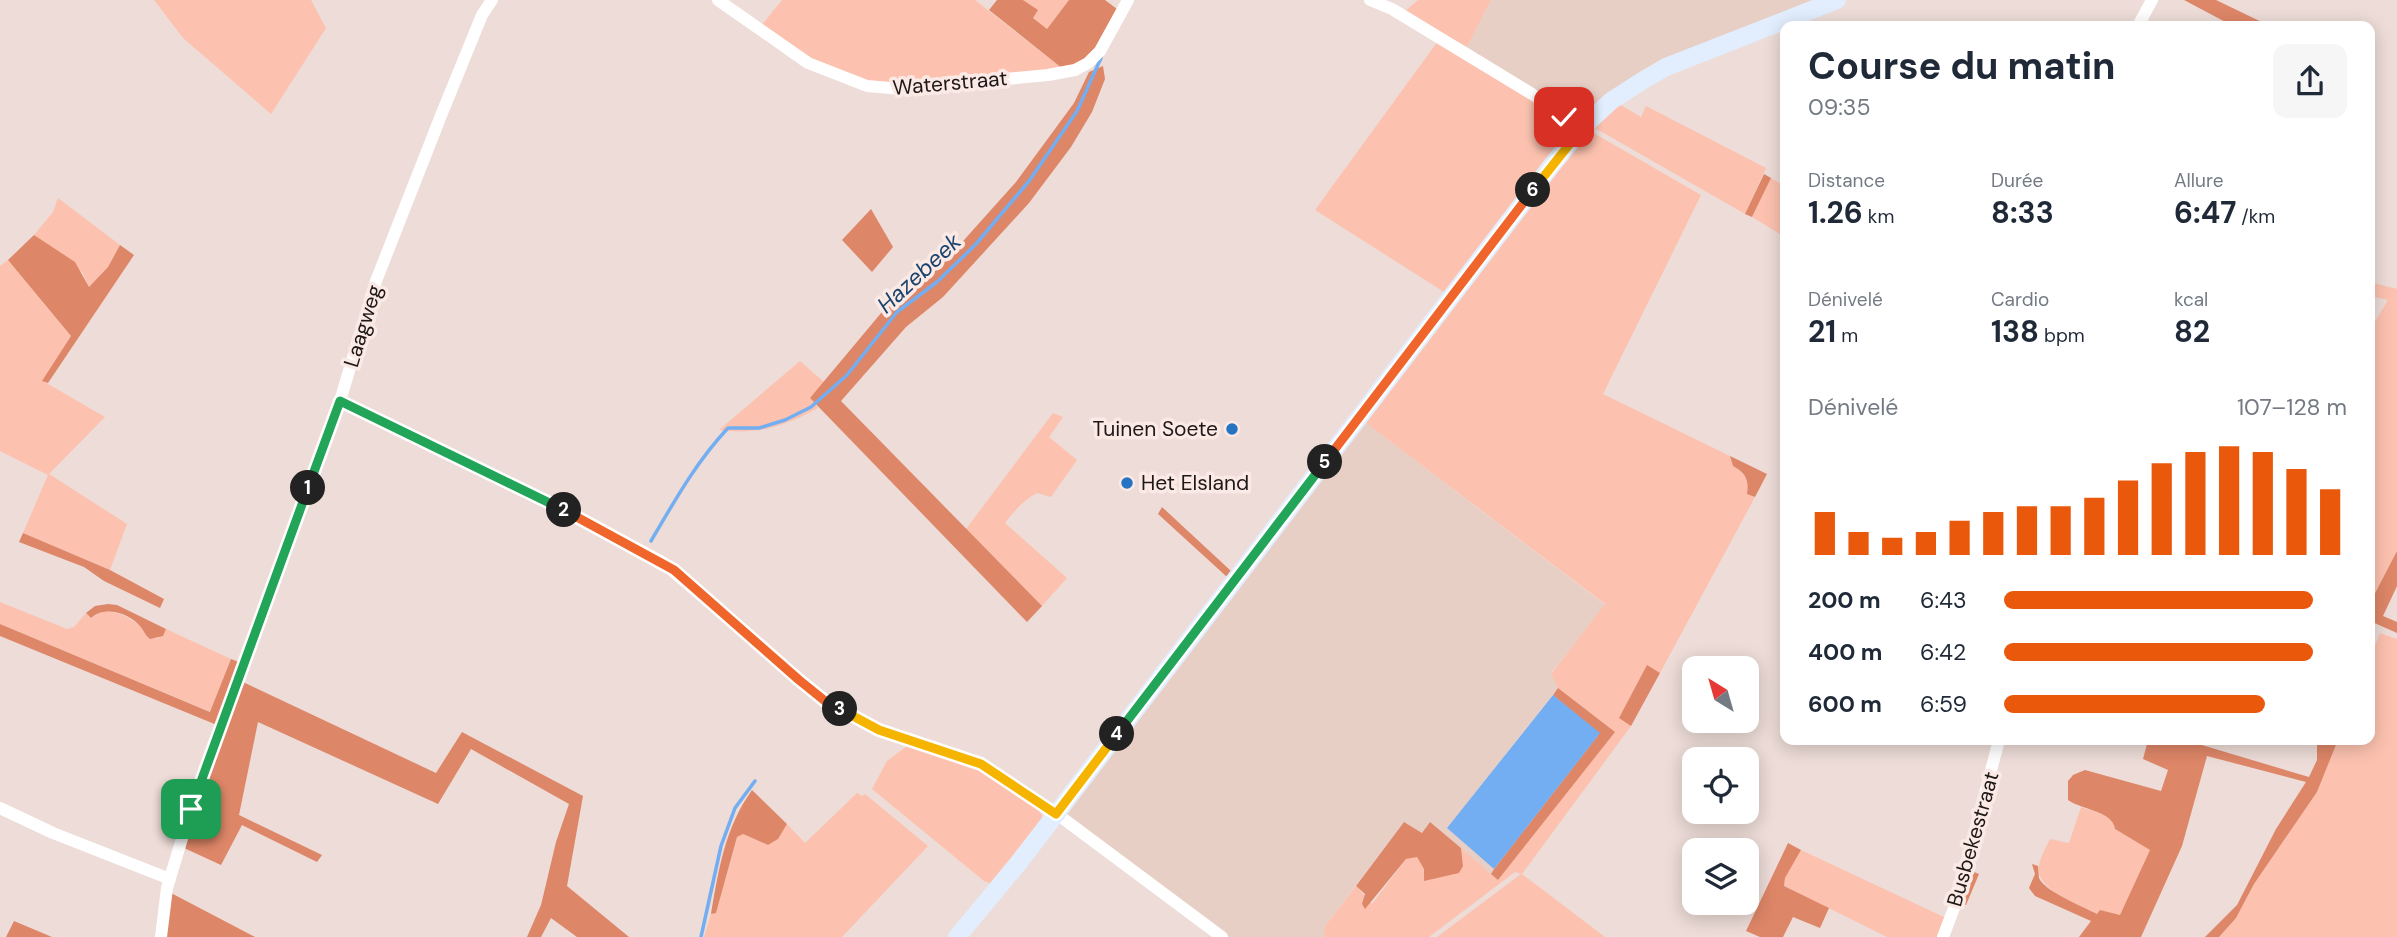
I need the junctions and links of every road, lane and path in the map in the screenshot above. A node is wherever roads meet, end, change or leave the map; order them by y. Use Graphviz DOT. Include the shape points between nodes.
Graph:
graph roads {
  1 [pos="492,0"];
  2 [pos="718,0"];
  3 [pos="1128,0"];
  4 [pos="1370,0"];
  5 [pos="1837,0"];
  6 [pos="2152,0"];
  7 [pos="1783,21"];
  8 [pos="2141,21"];
  9 [pos="1780,22"];
  10 [pos="1584,126"];
  11 [pos="340,401"];
  12 [pos="1998,745"];
  13 [pos="0,807"];
  14 [pos="1056,814"];
  15 [pos="170,879"];
  16 [pos="161,937"];
  17 [pos="957,937"];
  18 [pos="1222,937"];
  19 [pos="1943,937"];
  1 -- 11 [label="street, Laagweg" via="482,15 376,281"];
  2 -- 3 [label="street, Waterstraat" via="808,63 867,86 902,89 1075,70 1100,51"];
  4 -- 10 [label="street"];
  5 -- 7 [label="street"];
  6 -- 8 [label="street"];
  9 -- 10 [label="street" via="1666,67 1611,101"];
  10 -- 14 [label="street"];
  11 -- 14 [label="street" via="662,562 825,701 879,730 981,764"];
  11 -- 15 [label="street, Laagweg" via="191,809"];
  12 -- 19 [label="street, Busbekestraat"];
  13 -- 15 [label="street"];
  14 -- 17 [label="street"];
  14 -- 18 [label="street"];
  15 -- 16 [label="street, Laagweg"];
}
